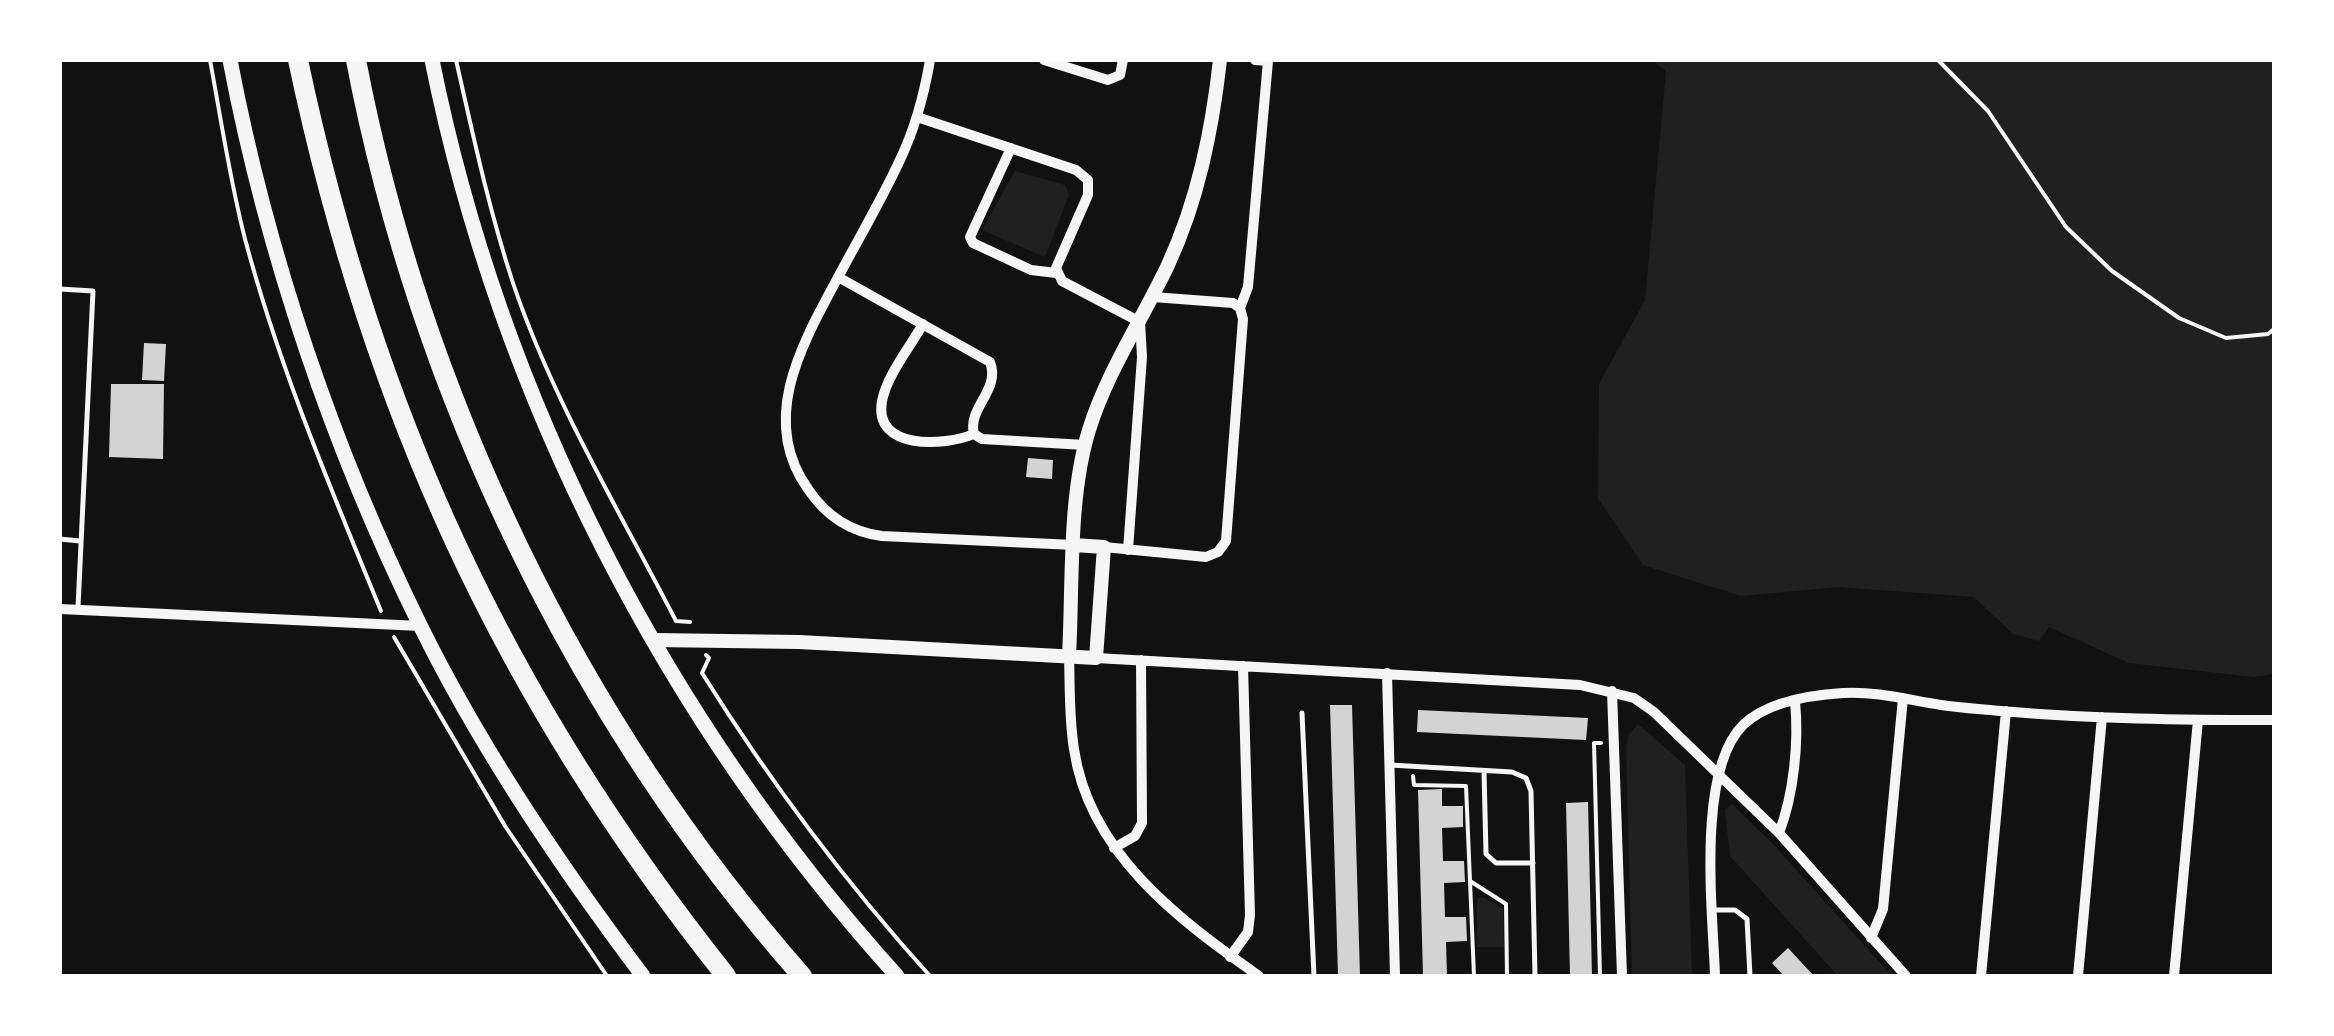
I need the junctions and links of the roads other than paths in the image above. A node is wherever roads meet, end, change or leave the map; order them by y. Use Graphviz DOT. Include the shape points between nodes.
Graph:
graph roads {
  1 [pos="230,60"];
  2 [pos="298,60"];
  3 [pos="356,60"];
  4 [pos="432,60"];
  5 [pos="930,60"];
  6 [pos="1044,60"];
  7 [pos="1123,60"];
  8 [pos="1220,60"];
  9 [pos="1255,60"];
  10 [pos="1268,61"];
  11 [pos="918,116"];
  12 [pos="1011,148"];
  13 [pos="1056,273"];
  14 [pos="838,278"];
  15 [pos="60,289"];
  16 [pos="1153,296"];
  17 [pos="1240,308"];
  18 [pos="1140,322"];
  19 [pos="923,324"];
  20 [pos="974,434"];
  21 [pos="1085,445"];
  22 [pos="60,540"];
  23 [pos="80,541"];
  24 [pos="1074,545"];
  25 [pos="1104,547"];
  26 [pos="1128,550"];
  27 [pos="60,608"];
  28 [pos="78,610"];
  29 [pos="420,626"];
  30 [pos="654,640"];
  31 [pos="1069,656"];
  32 [pos="1096,658"];
  33 [pos="1141,660"];
  34 [pos="1243,666"];
  35 [pos="1387,673"];
  36 [pos="1612,691"];
  37 [pos="1903,698"];
  38 [pos="1794,701"];
  39 [pos="2006,711"];
  40 [pos="1302,713"];
  41 [pos="2102,718"];
  42 [pos="2198,720"];
  43 [pos="2274,720"];
  44 [pos="1390,765"];
  45 [pos="1484,771"];
  46 [pos="1719,773"];
  47 [pos="1778,833"];
  48 [pos="1114,848"];
  49 [pos="1533,864"];
  50 [pos="1713,910"];
  51 [pos="1870,938"];
  52 [pos="1230,957"];
  53 [pos="643,976"];
  54 [pos="726,976"];
  55 [pos="802,976"];
  56 [pos="897,976"];
  57 [pos="1258,976"];
  58 [pos="1314,976"];
  59 [pos="1395,976"];
  60 [pos="1535,976"];
  61 [pos="1622,976"];
  62 [pos="1715,976"];
  63 [pos="1750,976"];
  64 [pos="1906,976"];
  65 [pos="1981,976"];
  66 [pos="2078,976"];
  67 [pos="2174,976"];
  1 -- 29 [label="main road" via="302,332"];
  2 -- 54 [label="highway" via="355,287 462,561 570,759"];
  3 -- 55 [label="highway" via="421,304 529,566 658,788"];
  4 -- 30 [label="main road" via="510,334 586,512"];
  5 -- 11 [label="street"];
  6 -- 7 [label="street" via="1108,80 1120,75"];
  8 -- 16 [label="street" via="1197,186"];
  9 -- 10 [label="street"];
  10 -- 17 [label="street" via="1248,287"];
  11 -- 12 [label="street"];
  11 -- 14 [label="street"];
  12 -- 13 [label="street" via="1081,172 1090,185"];
  12 -- 13 [label="street" via="970,237 1031,270"];
  13 -- 18 [label="street"];
  14 -- 19 [label="street"];
  14 -- 24 [label="street" via="799,352 786,405 791,454 822,506 844,525 870,534"];
  15 -- 23 [label="lane" via="93,291"];
  16 -- 17 [label="street"];
  16 -- 18 [label="street"];
  17 -- 26 [label="street" via="1227,534 1218,552 1200,558"];
  18 -- 21 [label="street"];
  18 -- 26 [label="street"];
  19 -- 20 [label="street" via="993,368"];
  19 -- 20 [label="street" via="883,398 886,424 912,441"];
  20 -- 21 [label="street"];
  21 -- 24 [label="street"];
  22 -- 23 [label="lane"];
  23 -- 28 [label="lane"];
  24 -- 25 [label="street"];
  24 -- 31 [label="street"];
  25 -- 26 [label="street"];
  25 -- 32 [label="street"];
  27 -- 28 [label="street"];
  28 -- 29 [label="street"];
  29 -- 53 [label="main road" via="536,824"];
  30 -- 31 [label="street"];
  30 -- 56 [label="main road" via="760,806"];
  31 -- 32 [label="street"];
  31 -- 48 [label="street" via="1074,750 1084,788"];
  32 -- 33 [label="street"];
  33 -- 34 [label="street"];
  33 -- 48 [label="street" via="1142,823 1135,836"];
  34 -- 35 [label="street"];
  34 -- 52 [label="street" via="1250,915 1248,932"];
  35 -- 36 [label="street"];
  35 -- 44 [label="street"];
  36 -- 46 [label="street" via="1654,712"];
  36 -- 61 [label="street"];
  37 -- 38 [label="street" via="1848,693"];
  37 -- 39 [label="street"];
  37 -- 51 [label="street" via="1883,909"];
  38 -- 46 [label="street" via="1744,724"];
  38 -- 47 [label="street" via="1797,724"];
  39 -- 41 [label="street"];
  39 -- 65 [label="street"];
  40 -- 58 [label="lane"];
  41 -- 42 [label="street"];
  41 -- 66 [label="street"];
  42 -- 43 [label="street"];
  42 -- 67 [label="street"];
  44 -- 45 [label="lane"];
  44 -- 59 [label="street"];
  45 -- 49 [label="lane" via="1517,773 1530,784"];
  45 -- 49 [label="lane" via="1486,854 1496,863"];
  46 -- 47 [label="street"];
  46 -- 50 [label="street" via="1711,813"];
  47 -- 51 [label="street"];
  48 -- 52 [label="street" via="1177,915"];
  49 -- 60 [label="lane"];
  50 -- 62 [label="street"];
  50 -- 63 [label="lane" via="1735,910 1746,919"];
  51 -- 64 [label="street"];
  52 -- 57 [label="street"];
}
